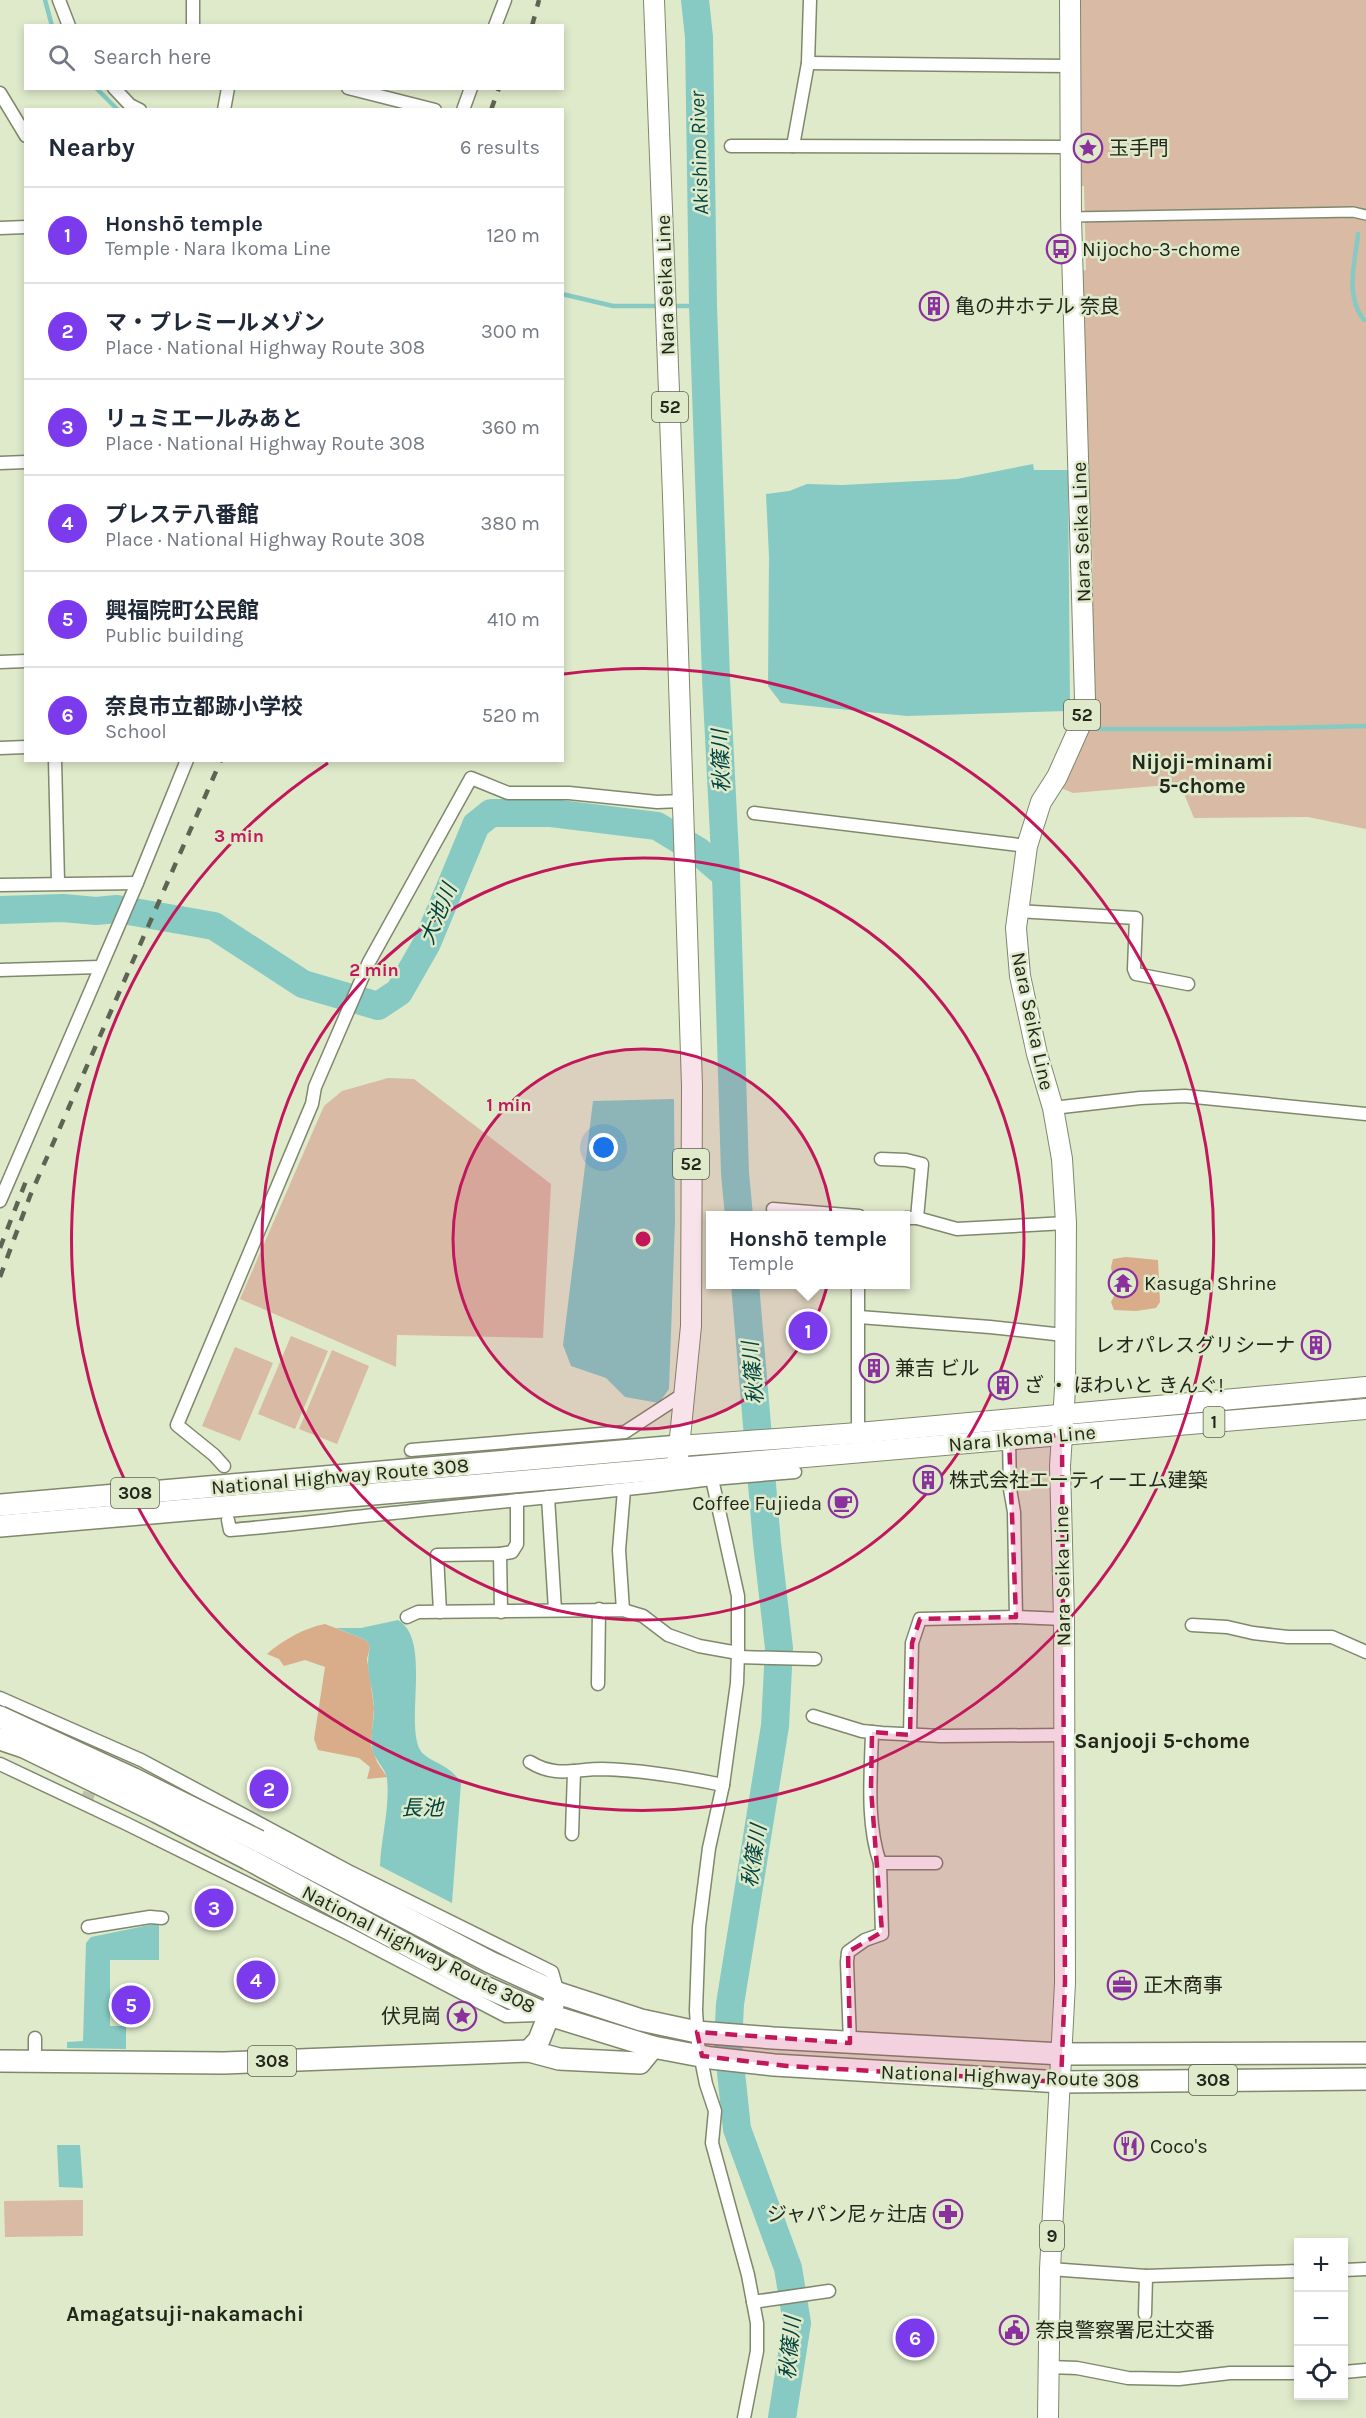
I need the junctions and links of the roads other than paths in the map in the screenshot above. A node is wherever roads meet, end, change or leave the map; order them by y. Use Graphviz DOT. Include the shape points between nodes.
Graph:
graph roads {
  1 [pos="59,0"];
  2 [pos="193,0"];
  3 [pos="505,0"];
  4 [pos="654,0"];
  5 [pos="810,0"];
  6 [pos="1070,0"];
  7 [pos="68,24"];
  8 [pos="193,24"];
  9 [pos="496,24"];
  10 [pos="808,63"];
  11 [pos="1070,66"];
  12 [pos="116,90"];
  13 [pos="228,90"];
  14 [pos="356,90"];
  15 [pos="470,90"];
  16 [pos="0,93"];
  17 [pos="136,108"];
  18 [pos="224,108"];
  19 [pos="427,108"];
  20 [pos="464,108"];
  21 [pos="24,133"];
  22 [pos="731,146"];
  23 [pos="793,146"];
  24 [pos="1071,147"];
  25 [pos="1366,215"];
  26 [pos="1071,217"];
  27 [pos="24,227"];
  28 [pos="0,228"];
  29 [pos="24,462"];
  30 [pos="0,463"];
  31 [pos="24,661"];
  32 [pos="0,662"];
  33 [pos="24,747"];
  34 [pos="0,748"];
  35 [pos="55,762"];
  36 [pos="186,762"];
  37 [pos="682,807"];
  38 [pos="754,813"];
  39 [pos="1027,846"];
  40 [pos="58,882"];
  41 [pos="137,883"];
  42 [pos="0,885"];
  43 [pos="1017,911"];
  44 [pos="99,967"];
  45 [pos="0,970"];
  46 [pos="1188,984"];
  47 [pos="1053,1108"];
  48 [pos="1366,1114"];
  49 [pos="881,1159"];
  50 [pos="0,1201"];
  51 [pos="773,1209"];
  52 [pos="802,1211"];
  53 [pos="911,1218"];
  54 [pos="1066,1222"];
  55 [pos="858,1289"];
  56 [pos="859,1317"];
  57 [pos="1064,1335"];
  58 [pos="1366,1388"];
  59 [pos="685,1393"];
  60 [pos="1366,1409"];
  61 [pos="1062,1413"];
  62 [pos="858,1433"];
  63 [pos="1062,1435"];
  64 [pos="1009,1439"];
  65 [pos="679,1446"];
  66 [pos="411,1450"];
  67 [pos="224,1466"];
  68 [pos="677,1468"];
  69 [pos="714,1472"];
  70 [pos="624,1490"];
  71 [pos="0,1494"];
  72 [pos="57,1496"];
  73 [pos="548,1497"];
  74 [pos="517,1500"];
  75 [pos="0,1505"];
  76 [pos="228,1520"];
  77 [pos="0,1526"];
  78 [pos="500,1554"];
  79 [pos="599,1609"];
  80 [pos="555,1610"];
  81 [pos="623,1610"];
  82 [pos="440,1612"];
  83 [pos="501,1612"];
  84 [pos="407,1617"];
  85 [pos="1016,1617"];
  86 [pos="1064,1619"];
  87 [pos="1192,1625"];
  88 [pos="1366,1652"];
  89 [pos="740,1655"];
  90 [pos="812,1659"];
  91 [pos="598,1684"];
  92 [pos="0,1698"];
  93 [pos="813,1716"];
  94 [pos="0,1717"];
  95 [pos="872,1732"];
  96 [pos="910,1735"];
  97 [pos="1064,1735"];
  98 [pos="0,1739"];
  99 [pos="530,1762"];
  100 [pos="0,1764"];
  101 [pos="574,1771"];
  102 [pos="723,1785"];
  103 [pos="572,1834"];
  104 [pos="254,1850"];
  105 [pos="880,1863"];
  106 [pos="936,1863"];
  107 [pos="162,1918"];
  108 [pos="88,1927"];
  109 [pos="558,1993"];
  110 [pos="549,2015"];
  111 [pos="702,2032"];
  112 [pos="35,2038"];
  113 [pos="850,2043"];
  114 [pos="653,2046"];
  115 [pos="529,2051"];
  116 [pos="1366,2053"];
  117 [pos="1062,2054"];
  118 [pos="706,2057"];
  119 [pos="0,2061"];
  120 [pos="35,2061"];
  121 [pos="1366,2079"];
  122 [pos="1061,2082"];
  123 [pos="1050,2269"];
  124 [pos="1366,2269"];
  125 [pos="1348,2270"];
  126 [pos="1294,2271"];
  127 [pos="1146,2276"];
  128 [pos="826,2292"];
  129 [pos="755,2301"];
  130 [pos="1145,2314"];
  131 [pos="1049,2367"];
  132 [pos="1366,2370"];
  133 [pos="1348,2372"];
  134 [pos="1294,2373"];
  135 [pos="744,2418"];
  136 [pos="1048,2418"];
  1 -- 7 [label="street"];
  2 -- 8 [label="street"];
  3 -- 9 [label="street"];
  4 -- 37 [label="main road, Nara Seika Line / 52"];
  5 -- 10 [label="street"];
  6 -- 11 [label="main road, Nara Seika Line / 52"];
  10 -- 11 [label="street"];
  10 -- 23 [label="street"];
  11 -- 24 [label="main road, Nara Seika Line / 52"];
  12 -- 17 [label="street"];
  13 -- 18 [label="street"];
  14 -- 19 [label="street"];
  15 -- 20 [label="street"];
  16 -- 21 [label="street"];
  22 -- 23 [label="street"];
  23 -- 24 [label="street"];
  24 -- 26 [label="main road, Nara Seika Line / 52"];
  25 -- 26 [label="street" via="1353,212"];
  26 -- 39 [label="main road, Nara Seika Line / 52" via="1085,699 1079,728 1041,802"];
  27 -- 28 [label="street"];
  29 -- 30 [label="street"];
  31 -- 32 [label="street"];
  33 -- 34 [label="street"];
  35 -- 40 [label="street"];
  36 -- 41 [label="street"];
  37 -- 59 [label="main road, Nara Seika Line / 52" via="692,1086 691,1326"];
  37 -- 67 [label="street" via="569,793 508,793 471,778 369,962 177,1425"];
  38 -- 39 [label="street"];
  39 -- 43 [label="main road, Nara Seika Line / 52"];
  40 -- 41 [label="street"];
  40 -- 42 [label="street"];
  41 -- 44 [label="street"];
  43 -- 46 [label="street" via="1136,918 1136,974"];
  43 -- 47 [label="main road, Nara Seika Line / 52" via="1020,976"];
  44 -- 45 [label="street"];
  44 -- 50 [label="street"];
  47 -- 48 [label="street" via="1185,1096"];
  47 -- 54 [label="main road, Nara Seika Line / 52" via="1062,1160"];
  49 -- 53 [label="street" via="922,1164"];
  51 -- 52 [label="street"];
  53 -- 54 [label="street" via="957,1229"];
  54 -- 57 [label="main road, Nara Seika Line / 52"];
  55 -- 56 [label="street"];
  56 -- 57 [label="street"];
  56 -- 62 [label="street"];
  57 -- 61 [label="main road, Nara Seika Line / 52"];
  58 -- 61 [label="main road, Nara Ikoma Line / 1"];
  59 -- 65 [label="main road, Nara Seika Line / 52"];
  59 -- 66 [label="street" via="626,1432"];
  60 -- 63 [label="main road, Nara Ikoma Line / 1"];
  61 -- 62 [label="main road, Nara Ikoma Line / 1"];
  61 -- 63 [label="main road, Nara Seika Line / 52"];
  62 -- 65 [label="main road, Nara Ikoma Line / 1"];
  63 -- 64 [label="main road, Nara Ikoma Line / 1"];
  63 -- 86 [label="main road, Nara Seika Line / 52"];
  64 -- 69 [label="main road, Nara Ikoma Line / 1"];
  64 -- 85 [label="street"];
  65 -- 68 [label="main road, Nara Seika Line / 52"];
  65 -- 72 [label="highway, National Highway Route 308" via="212,1487"];
  68 -- 69 [label="main road, Nara Ikoma Line / 1"];
  68 -- 77 [label="highway, National Highway Route 308"];
  69 -- 70 [label="street"];
  69 -- 89 [label="street" via="738,1596"];
  70 -- 73 [label="street"];
  70 -- 81 [label="street" via="619,1550"];
  71 -- 72 [label="highway"];
  72 -- 75 [label="highway"];
  73 -- 74 [label="street"];
  73 -- 80 [label="street"];
  74 -- 76 [label="street" via="230,1530"];
  74 -- 78 [label="street" via="517,1544 512,1552"];
  78 -- 82 [label="street" via="437,1555"];
  78 -- 83 [label="street"];
  79 -- 80 [label="street"];
  79 -- 81 [label="street"];
  79 -- 91 [label="street"];
  80 -- 83 [label="street"];
  81 -- 89 [label="street" via="643,1616 668,1635"];
  82 -- 83 [label="street"];
  82 -- 84 [label="street" via="418,1612"];
  85 -- 86 [label="street"];
  85 -- 96 [label="street" via="920,1619 912,1643"];
  86 -- 97 [label="main road, Nara Seika Line / 52"];
  87 -- 88 [label="street" via="1288,1637 1332,1637"];
  89 -- 90 [label="street"];
  89 -- 102 [label="street"];
  92 -- 109 [label="street" via="141,1760 352,1873 552,1972"];
  93 -- 95 [label="street"];
  94 -- 104 [label="highway, National Highway Route 308 / 308, bridge" via="134,1779"];
  95 -- 96 [label="street"];
  95 -- 105 [label="street" via="873,1844"];
  96 -- 97 [label="street"];
  97 -- 117 [label="main road, Nara Seika Line / 52"];
  98 -- 104 [label="highway, National Highway Route 308 / 308, bridge"];
  99 -- 101 [label="street" via="544,1771"];
  100 -- 110 [label="street" via="506,2016"];
  101 -- 102 [label="street" via="625,1771"];
  101 -- 103 [label="street"];
  102 -- 111 [label="street" via="709,1848 699,1927"];
  104 -- 109 [label="highway, National Highway Route 308 / 308"];
  104 -- 110 [label="highway, National Highway Route 308 / 308" via="483,1986"];
  105 -- 106 [label="street"];
  105 -- 113 [label="street" via="882,1934 848,1952"];
  107 -- 108 [label="street"];
  109 -- 110 [label="highway, National Highway Route 308"];
  109 -- 111 [label="highway, National Highway Route 308 / 308" via="641,2020"];
  110 -- 114 [label="highway, National Highway Route 308 / 308"];
  110 -- 115 [label="highway, National Highway Route 308" via="539,2040"];
  111 -- 113 [label="highway, National Highway Route 308 / 308"];
  111 -- 118 [label="street"];
  112 -- 120 [label="street"];
  113 -- 117 [label="highway, National Highway Route 308 / 308"];
  114 -- 115 [label="highway, 308" via="640,2063 559,2059"];
  114 -- 118 [label="highway, National Highway Route 308 / 308"];
  115 -- 120 [label="highway, 308" via="224,2063"];
  116 -- 117 [label="highway, National Highway Route 308 / 308"];
  117 -- 122 [label="main road, 9"];
  118 -- 122 [label="highway, National Highway Route 308 / 308"];
  118 -- 129 [label="street" via="706,2084 715,2111 712,2143"];
  119 -- 120 [label="highway, 308"];
  121 -- 122 [label="highway, National Highway Route 308 / 308"];
  122 -- 123 [label="main road, 9"];
  123 -- 127 [label="street"];
  123 -- 131 [label="main road, 9"];
  124 -- 125 [label="street"];
  126 -- 127 [label="street"];
  127 -- 130 [label="street"];
  128 -- 129 [label="street"];
  129 -- 135 [label="street" via="757,2351"];
  131 -- 134 [label="street" via="1077,2368 1128,2379"];
  131 -- 136 [label="main road, 9"];
  132 -- 133 [label="street"];
}
